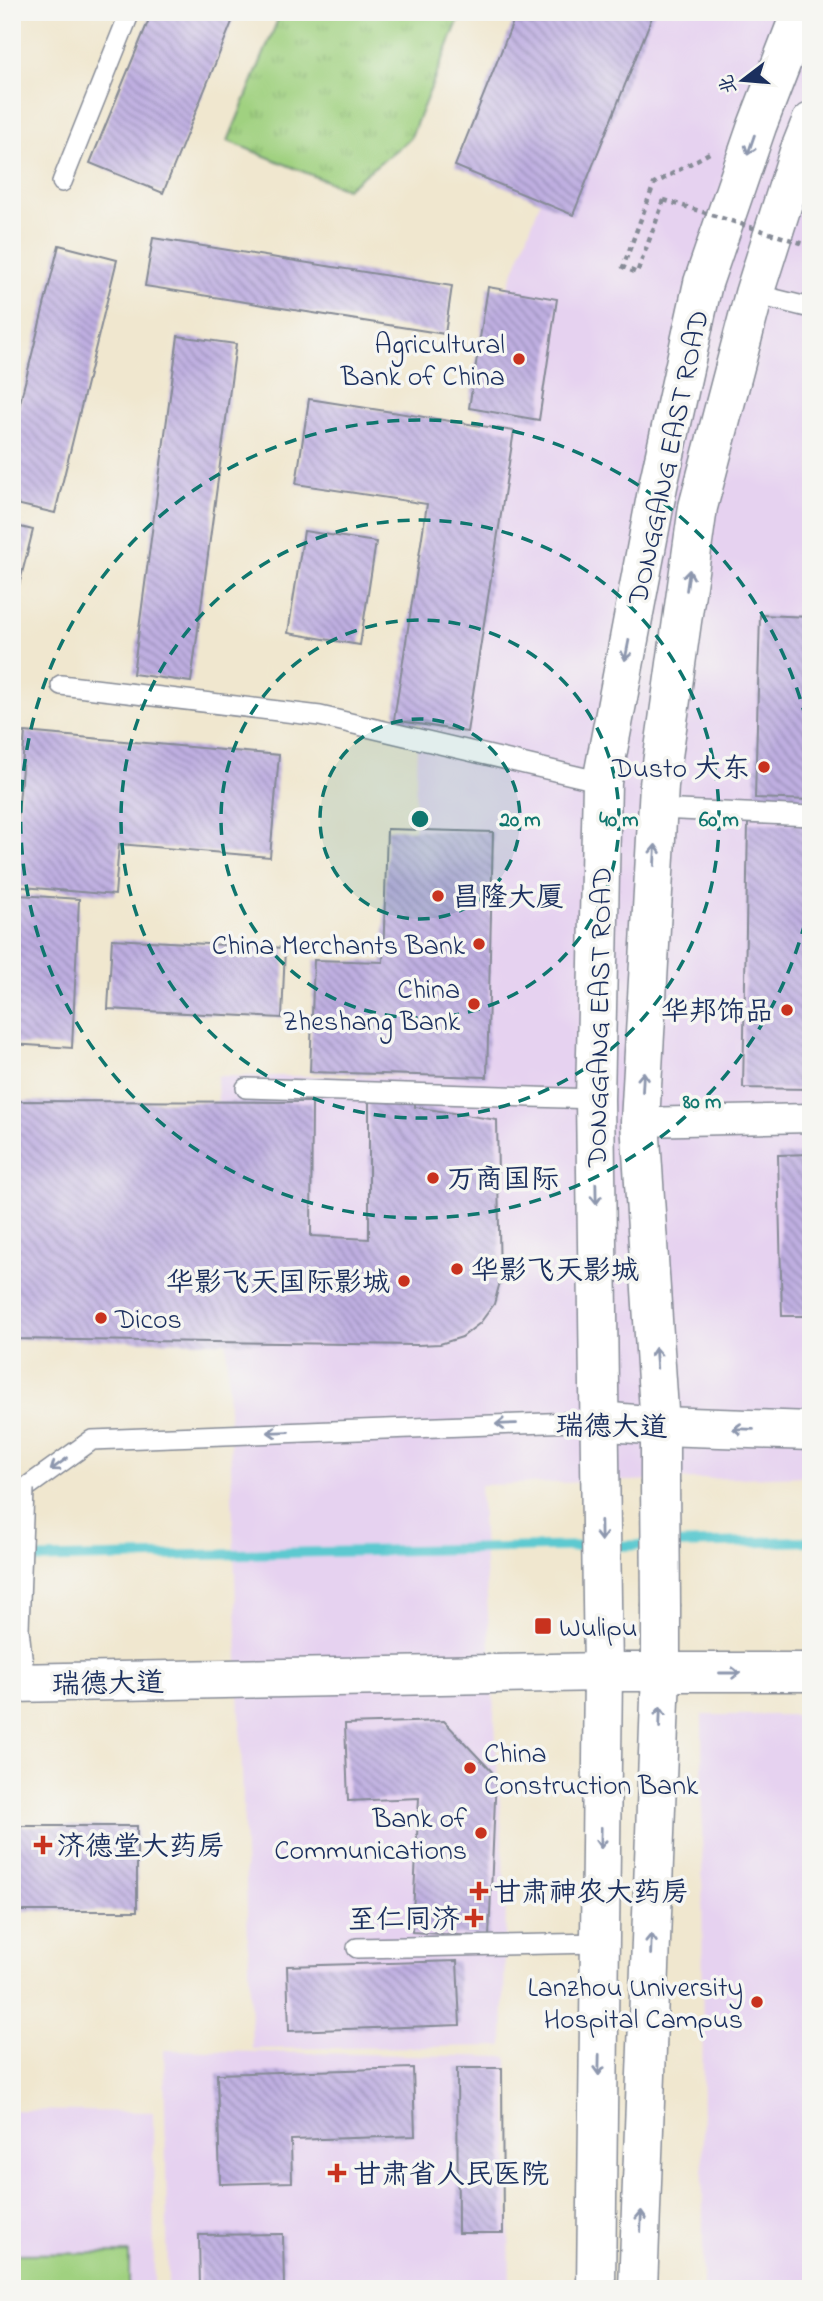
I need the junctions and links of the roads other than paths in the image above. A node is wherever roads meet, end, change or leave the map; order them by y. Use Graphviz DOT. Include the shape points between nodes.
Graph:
graph roads {
  1 [pos="130,12"];
  2 [pos="802,12"];
  3 [pos="811,121"];
  4 [pos="62,182"];
  5 [pos="754,294"];
  6 [pos="811,308"];
  7 [pos="61,685"];
  8 [pos="602,782"];
  9 [pos="658,810"];
  10 [pos="811,816"];
  11 [pos="246,1088"];
  12 [pos="595,1099"];
  13 [pos="811,1118"];
  14 [pos="640,1122"];
  15 [pos="598,1421"];
  16 [pos="660,1426"];
  17 [pos="811,1431"];
  18 [pos="603,1672"];
  19 [pos="811,1672"];
  20 [pos="661,1673"];
  21 [pos="18,1683"];
  22 [pos="600,1943"];
  23 [pos="357,1948"];
  24 [pos="596,2289"];
  25 [pos="638,2289"];
  1 -- 4 [label="lane"];
  2 -- 8 [label="main road, DONGGANG EAST ROAD, one-way" via="703,283 658,486"];
  3 -- 5 [label="main road, DONGGANG EAST ROAD"];
  5 -- 6 [label="lane"];
  9 -- 5 [label="main road, DONGGANG EAST ROAD, one-way" via="698,507"];
  7 -- 8 [label="lane" via="320,716"];
  8 -- 12 [label="main road, DONGGANG EAST ROAD"];
  9 -- 10 [label="lane"];
  14 -- 9 [label="main road, DONGGANG EAST ROAD, one-way"];
  11 -- 12 [label="lane"];
  12 -- 15 [label="main road, DONGGANG EAST ROAD, one-way"];
  13 -- 14 [label="street"];
  16 -- 14 [label="main road, DONGGANG EAST ROAD, one-way"];
  15 -- 16 [label="main road, 瑞德大道"];
  15 -- 18 [label="main road, DONGGANG EAST ROAD, one-way"];
  15 -- 21 [label="lane, 瑞德大道, one-way, bridge" via="92,1440 24,1489"];
  17 -- 16 [label="main road, 瑞德大道, one-way"];
  16 -- 20 [label="main road, DONGGANG EAST ROAD, bridge"];
  18 -- 20 [label="main road, 瑞德大道"];
  18 -- 21 [label="main road, 瑞德大道"];
  18 -- 22 [label="main road, DONGGANG EAST ROAD, one-way"];
  20 -- 19 [label="main road, 瑞德大道, one-way"];
  25 -- 20 [label="main road, DONGGANG EAST ROAD, one-way"];
  22 -- 23 [label="lane"];
  22 -- 24 [label="main road, DONGGANG EAST ROAD, one-way"];
}
